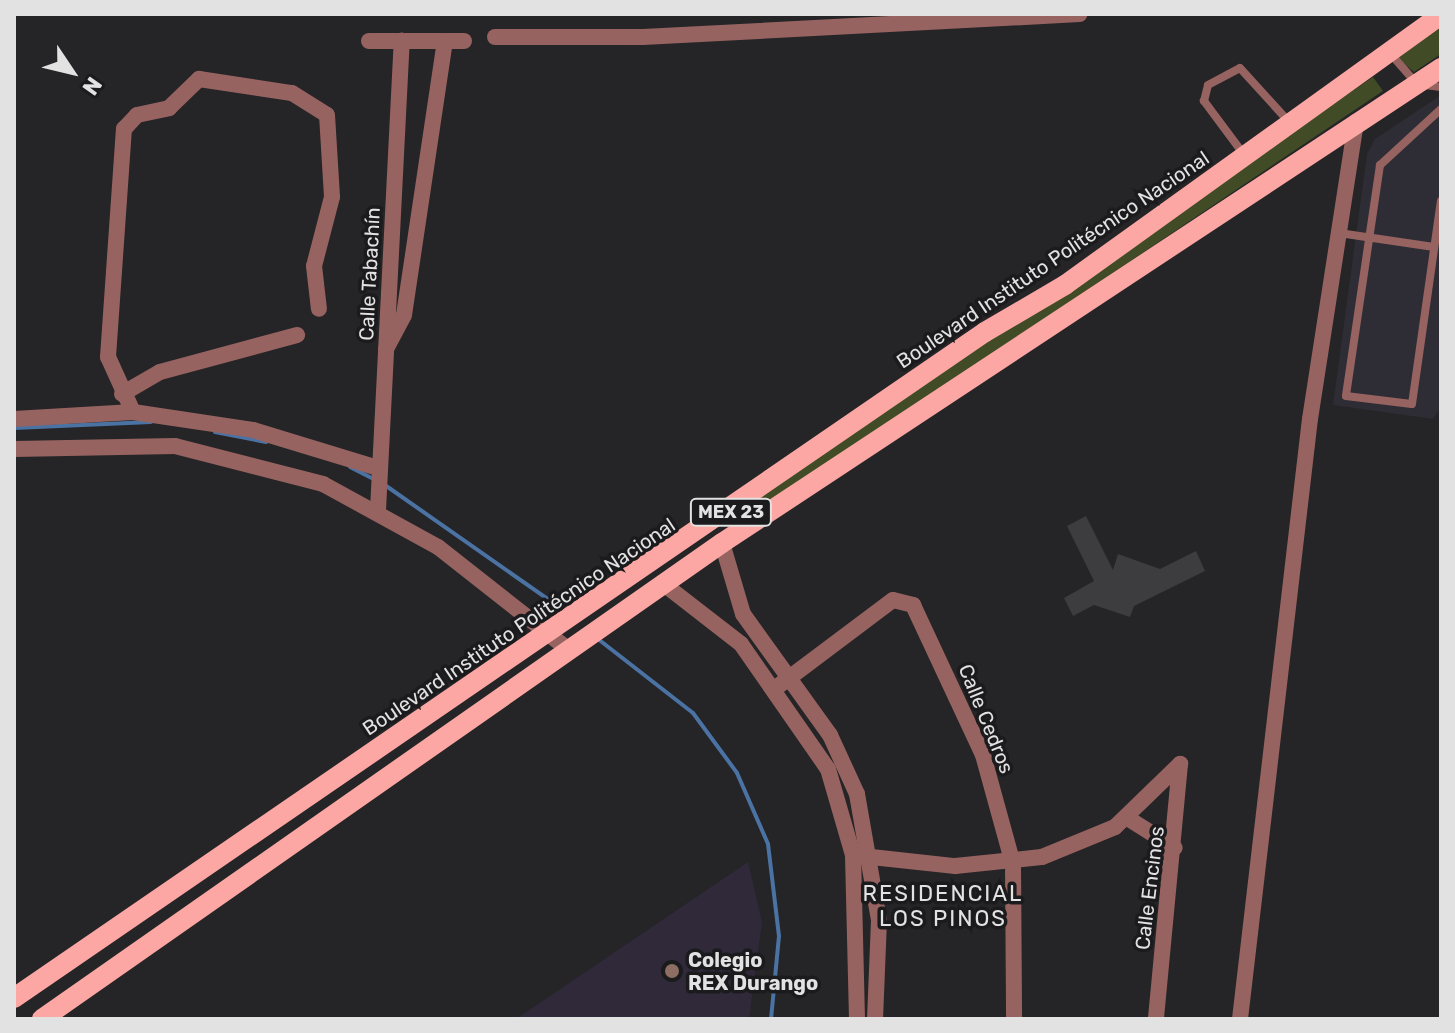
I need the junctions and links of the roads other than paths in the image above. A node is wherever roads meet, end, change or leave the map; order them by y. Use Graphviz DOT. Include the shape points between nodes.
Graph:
graph roads {
  1 [pos="1079,14"];
  2 [pos="1441,15"];
  3 [pos="1420,20"];
  4 [pos="495,37"];
  5 [pos="369,41"];
  6 [pos="402,41"];
  7 [pos="445,41"];
  8 [pos="464,41"];
  9 [pos="1388,52"];
  10 [pos="1441,68"];
  11 [pos="1417,84"];
  12 [pos="1441,87"];
  13 [pos="1441,109"];
  14 [pos="1356,122"];
  15 [pos="1291,124"];
  16 [pos="1246,157"];
  17 [pos="1441,206"];
  18 [pos="1337,233"];
  19 [pos="1368,237"];
  20 [pos="1434,247"];
  21 [pos="319,309"];
  22 [pos="297,335"];
  23 [pos="385,350"];
  24 [pos="122,394"];
  25 [pos="133,412"];
  26 [pos="14,419"];
  27 [pos="14,449"];
  28 [pos="378,476"];
  29 [pos="378,510"];
  30 [pos="714,523"];
  31 [pos="722,543"];
  32 [pos="665,585"];
  33 [pos="736,597"];
  34 [pos="710,614"];
  35 [pos="553,635"];
  36 [pos="749,639"];
  37 [pos="570,651"];
  38 [pos="791,676"];
  39 [pos="777,687"];
  40 [pos="1129,819"];
  41 [pos="1175,848"];
  42 [pos="853,855"];
  43 [pos="871,856"];
  44 [pos="1013,864"];
  45 [pos="14,998"];
  46 [pos="42,1019"];
  47 [pos="857,1019"];
  48 [pos="875,1019"];
  49 [pos="1014,1019"];
  50 [pos="1156,1019"];
  51 [pos="1240,1019"];
  1 -- 4 [label="street"];
  2 -- 3 [label="main road, Boulevard Instituto Politécnico Nacional / MEX 23"];
  3 -- 9 [label="main road, Boulevard Instituto Politécnico Nacional / MEX 23"];
  5 -- 6 [label="street"];
  6 -- 7 [label="street"];
  6 -- 23 [label="street, Calle Tabachín"];
  7 -- 8 [label="street"];
  7 -- 23 [label="street" via="404,315"];
  9 -- 11 [label="lane"];
  9 -- 15 [label="main road, Boulevard Instituto Politécnico Nacional / MEX 23"];
  10 -- 11 [label="main road, MEX 23"];
  11 -- 12 [label="lane"];
  11 -- 14 [label="main road, MEX 23"];
  13 -- 19 [label="lane" via="1380,165"];
  14 -- 18 [label="street"];
  14 -- 31 [label="main road, MEX 23"];
  15 -- 16 [label="main road, Boulevard Instituto Politécnico Nacional / MEX 23"];
  15 -- 16 [label="lane" via="1240,68 1208,85 1204,101"];
  16 -- 30 [label="main road, Boulevard Instituto Politécnico Nacional / MEX 23"];
  17 -- 20 [label="lane"];
  18 -- 19 [label="lane"];
  18 -- 51 [label="street"];
  19 -- 20 [label="lane"];
  19 -- 20 [label="lane" via="1346,396 1412,404"];
  21 -- 24 [label="street" via="314,266 332,197 327,115 292,93 199,79 169,108 137,115 124,129 108,357"];
  22 -- 24 [label="street" via="160,372"];
  23 -- 28 [label="street, Calle Tabachín"];
  24 -- 25 [label="street"];
  25 -- 26 [label="street"];
  25 -- 28 [label="street" via="253,430"];
  27 -- 29 [label="street" via="116,443 208,451 299,475"];
  28 -- 29 [label="street, Calle Tabachín"];
  29 -- 35 [label="street" via="488,581"];
  30 -- 31 [label="main road"];
  30 -- 35 [label="main road, Boulevard Instituto Politécnico Nacional / MEX 23"];
  31 -- 32 [label="main road, MEX 23"];
  31 -- 33 [label="street"];
  32 -- 34 [label="street"];
  32 -- 37 [label="main road, MEX 23"];
  33 -- 34 [label="street"];
  33 -- 36 [label="street"];
  34 -- 36 [label="street"];
  35 -- 37 [label="street"];
  35 -- 45 [label="main road, Boulevard Instituto Politécnico Nacional / MEX 23"];
  36 -- 38 [label="street"];
  36 -- 39 [label="street"];
  37 -- 46 [label="main road, MEX 23"];
  38 -- 39 [label="street, Calle Cedros"];
  38 -- 43 [label="street" via="845,766"];
  38 -- 44 [label="street, Calle Cedros" via="893,600 910,601 983,755"];
  39 -- 42 [label="street" via="828,769"];
  40 -- 41 [label="street"];
  40 -- 41 [label="street, Calle Encinos" via="1180,764"];
  40 -- 44 [label="street" via="1079,846"];
  41 -- 50 [label="street, Calle Encinos"];
  42 -- 43 [label="street"];
  42 -- 47 [label="street"];
  43 -- 44 [label="street"];
  43 -- 48 [label="street" via="879,920"];
  44 -- 49 [label="street, Calle Cedros"];
}
